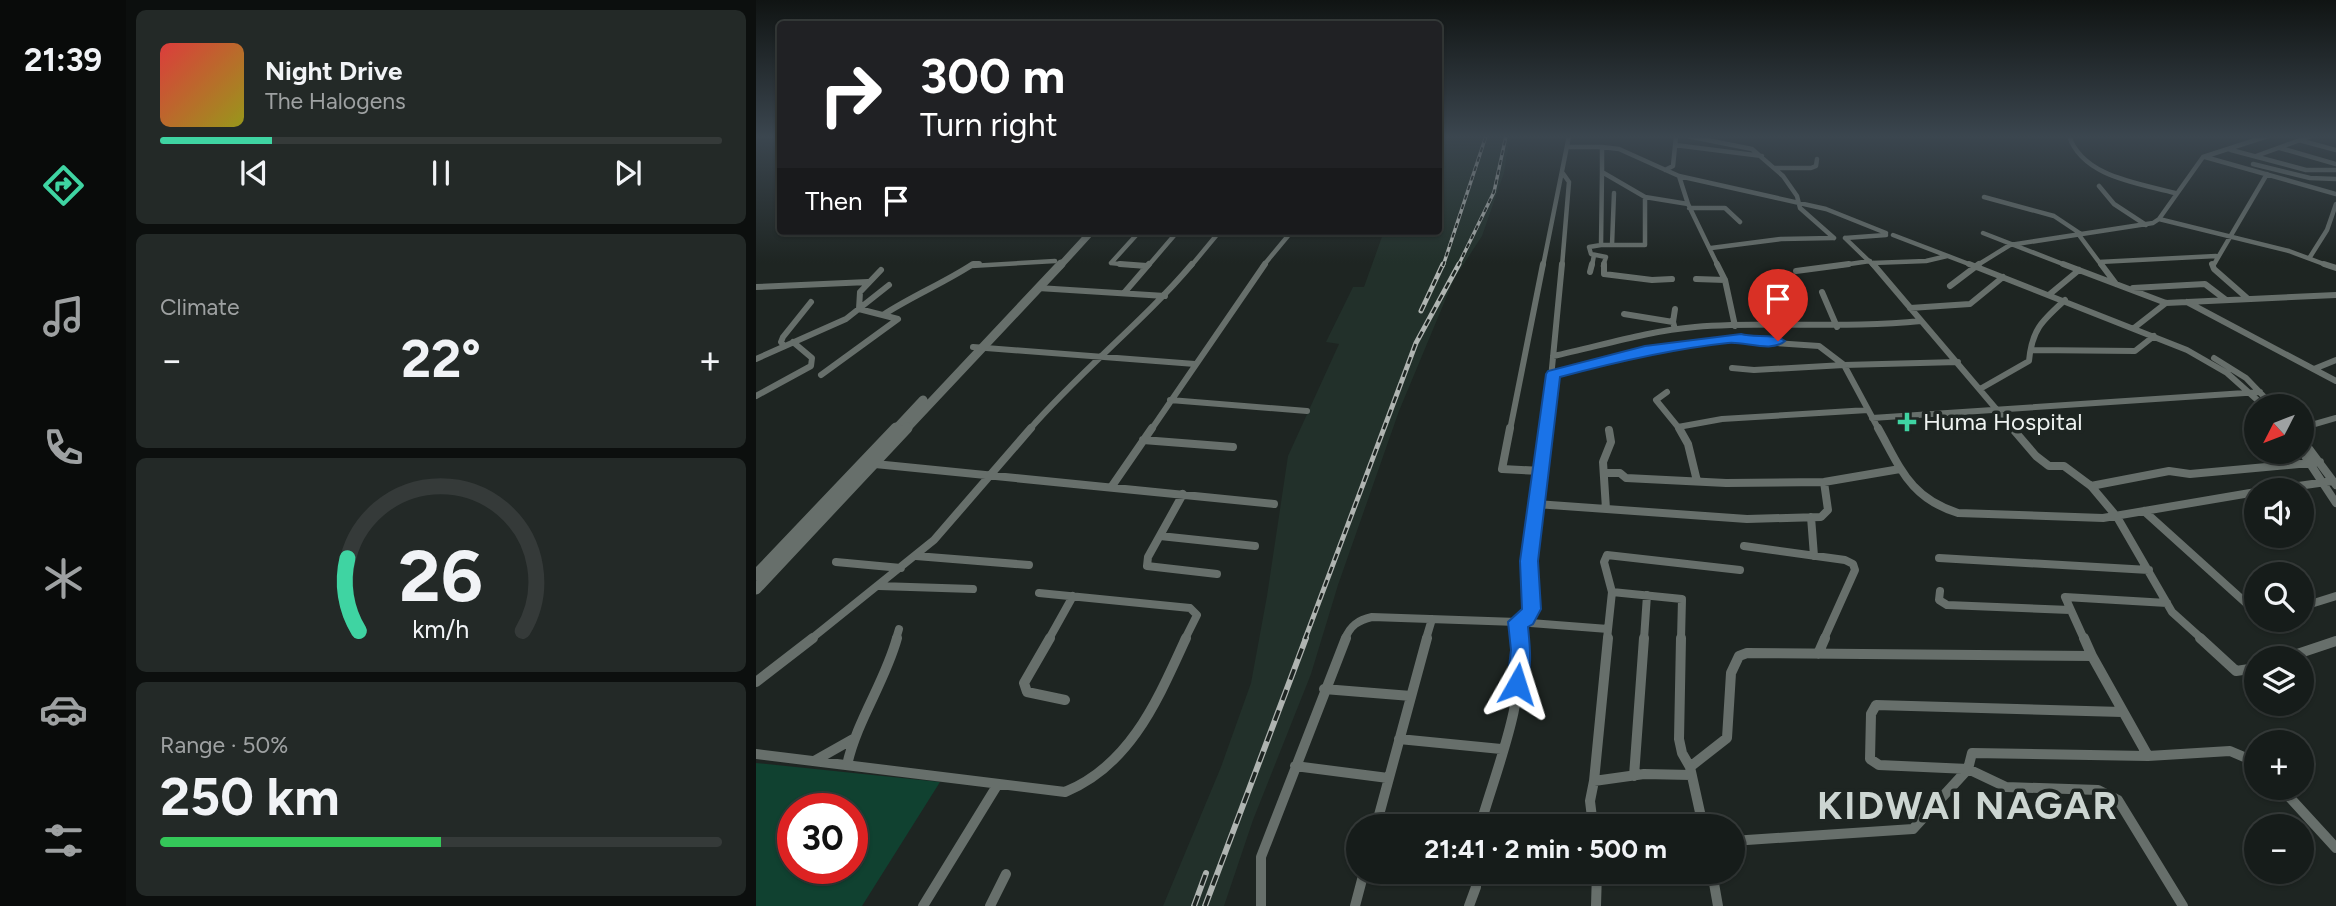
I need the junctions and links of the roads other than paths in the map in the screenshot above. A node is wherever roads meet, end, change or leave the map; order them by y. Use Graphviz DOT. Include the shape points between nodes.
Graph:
graph roads {
  1 [pos="1561,178"];
  2 [pos="1566,178"];
  3 [pos="1602,178"];
  4 [pos="1611,178"];
  5 [pos="1680,178"];
  6 [pos="1690,178"];
  7 [pos="1784,178"];
  8 [pos="2125,178"];
  9 [pos="2186,178"];
  10 [pos="2264,178"];
  11 [pos="2282,178"];
  12 [pos="2099,186"];
  13 [pos="2175,193"];
  14 [pos="1614,194"];
  15 [pos="2336,194"];
  16 [pos="1644,197"];
  17 [pos="1984,197"];
  18 [pos="1799,201"];
  19 [pos="2336,205"];
  20 [pos="1688,206"];
  21 [pos="2159,219"];
  22 [pos="1740,222"];
  23 [pos="2147,225"];
  24 [pos="2327,230"];
  25 [pos="1983,233"];
  26 [pos="1888,234"];
  27 [pos="2080,234"];
  28 [pos="2336,234"];
  29 [pos="1080,235"];
  30 [pos="1088,235"];
  31 [pos="1136,235"];
  32 [pos="1174,235"];
  33 [pos="1217,235"];
  34 [pos="1288,235"];
  35 [pos="2230,235"];
  36 [pos="1834,238"];
  37 [pos="1845,238"];
  38 [pos="1612,245"];
  39 [pos="2010,245"];
  40 [pos="1601,246"];
  41 [pos="1711,248"];
  42 [pos="1594,255"];
  43 [pos="1948,256"];
  44 [pos="2216,257"];
  45 [pos="2310,257"];
  46 [pos="1055,261"];
  47 [pos="1871,262"];
  48 [pos="2099,262"];
  49 [pos="1147,266"];
  50 [pos="1975,266"];
  51 [pos="2336,268"];
  52 [pos="881,270"];
  53 [pos="2079,270"];
  54 [pos="1796,271"];
  55 [pos="1590,272"];
  56 [pos="2003,277"];
  57 [pos="1672,279"];
  58 [pos="1696,279"];
  59 [pos="1725,280"];
  60 [pos="868,282"];
  61 [pos="2116,284"];
  62 [pos="889,285"];
  63 [pos="1950,286"];
  64 [pos="756,288"];
  65 [pos="1038,288"];
  66 [pos="2129,288"];
  67 [pos="1822,292"];
  68 [pos="1124,293"];
  69 [pos="2050,294"];
  70 [pos="2336,295"];
  71 [pos="1165,296"];
  72 [pos="2247,299"];
  73 [pos="2065,300"];
  74 [pos="2226,300"];
  75 [pos="810,302"];
  76 [pos="2186,302"];
  77 [pos="2166,303"];
  78 [pos="1910,308"];
  79 [pos="859,309"];
  80 [pos="1675,309"];
  81 [pos="1624,314"];
  82 [pos="883,315"];
  83 [pos="1921,321"];
  84 [pos="1674,326"];
  85 [pos="1735,326"];
  86 [pos="2136,326"];
  87 [pos="1837,327"];
  88 [pos="2154,336"];
  89 [pos="793,342"];
  90 [pos="784,346"];
  91 [pos="978,348"];
  92 [pos="2031,351"];
  93 [pos="2201,353"];
  94 [pos="1553,356"];
  95 [pos="1102,357"];
  96 [pos="756,359"];
  97 [pos="2336,360"];
  98 [pos="1958,362"];
  99 [pos="1195,364"];
  100 [pos="1844,365"];
  101 [pos="1732,368"];
  102 [pos="2314,369"];
  103 [pos="1553,374"];
  104 [pos="821,375"];
  105 [pos="2336,381"];
  106 [pos="1980,389"];
  107 [pos="1668,392"];
  108 [pos="2252,392"];
  109 [pos="2260,392"];
  110 [pos="756,396"];
  111 [pos="1170,400"];
  112 [pos="1996,409"];
  113 [pos="1307,411"];
  114 [pos="1870,414"];
  115 [pos="2336,418"];
  116 [pos="2314,424"];
  117 [pos="1678,427"];
  118 [pos="1609,430"];
  119 [pos="1143,440"];
  120 [pos="1233,446"];
  121 [pos="2314,454"];
  122 [pos="2314,461"];
  123 [pos="2320,462"];
  124 [pos="875,464"];
  125 [pos="2282,464"];
  126 [pos="2311,464"];
  127 [pos="1900,468"];
  128 [pos="1541,471"];
  129 [pos="1605,473"];
  130 [pos="989,477"];
  131 [pos="1697,481"];
  132 [pos="2322,481"];
  133 [pos="1824,482"];
  134 [pos="2314,482"];
  135 [pos="2335,483"];
  136 [pos="1112,486"];
  137 [pos="2091,486"];
  138 [pos="1183,494"];
  139 [pos="2244,494"];
  140 [pos="2336,503"];
  141 [pos="1274,504"];
  142 [pos="1536,504"];
  143 [pos="1606,509"];
  144 [pos="2144,512"];
  145 [pos="1811,517"];
  146 [pos="2117,517"];
  147 [pos="1160,536"];
  148 [pos="1255,546"];
  149 [pos="1744,547"];
  150 [pos="916,556"];
  151 [pos="1814,556"];
  152 [pos="1939,558"];
  153 [pos="836,562"];
  154 [pos="1029,565"];
  155 [pos="901,568"];
  156 [pos="1740,570"];
  157 [pos="2149,570"];
  158 [pos="1217,574"];
  159 [pos="760,575"];
  160 [pos="879,586"];
  161 [pos="756,589"];
  162 [pos="972,589"];
  163 [pos="1940,591"];
  164 [pos="1612,592"];
  165 [pos="1039,593"];
  166 [pos="1647,595"];
  167 [pos="1073,596"];
  168 [pos="2336,596"];
  169 [pos="2244,601"];
  170 [pos="2167,603"];
  171 [pos="2314,603"];
  172 [pos="2070,610"];
  173 [pos="1432,619"];
  174 [pos="1517,622"];
  175 [pos="899,629"];
  176 [pos="1608,629"];
  177 [pos="2336,641"];
  178 [pos="2314,648"];
  179 [pos="1818,654"];
  180 [pos="2092,656"];
  181 [pos="2244,672"];
  182 [pos="756,682"];
  183 [pos="1324,689"];
  184 [pos="1411,696"];
  185 [pos="1065,700"];
  186 [pos="2122,712"];
  187 [pos="853,739"];
  188 [pos="1399,739"];
  189 [pos="1501,749"];
  190 [pos="756,754"];
  191 [pos="2148,756"];
  192 [pos="2244,757"];
  193 [pos="814,761"];
  194 [pos="847,765"];
  195 [pos="1295,766"];
  196 [pos="1968,769"];
  197 [pos="1691,771"];
  198 [pos="1634,776"];
  199 [pos="1388,778"];
  200 [pos="1594,781"];
  201 [pos="998,783"];
  202 [pos="2292,800"];
  203 [pos="1379,814"];
  204 [pos="1483,814"];
  205 [pos="1592,814"];
  206 [pos="1700,814"];
  207 [pos="1745,840"];
  208 [pos="2336,848"];
  209 [pos="1006,874"];
  210 [pos="1361,884"];
  211 [pos="1476,884"];
  212 [pos="1597,884"];
  213 [pos="1714,884"];
  214 [pos="923,906"];
  215 [pos="990,906"];
  216 [pos="1261,906"];
  217 [pos="1355,906"];
  218 [pos="1469,906"];
  219 [pos="1597,906"];
  220 [pos="1718,906"];
  221 [pos="2183,906"];
  1 -- 128 [label="street" via="1501,464 1502,469"];
  2 -- 94 [label="street"];
  3 -- 40 [label="street"];
  4 -- 16 [label="street"];
  5 -- 20 [label="street"];
  6 -- 18 [label="street"];
  7 -- 18 [label="street"];
  8 -- 13 [label="street"];
  9 -- 13 [label="street"];
  10 -- 35 [label="street"];
  11 -- 15 [label="street"];
  12 -- 23 [label="street" via="2121,211"];
  13 -- 21 [label="street"];
  14 -- 38 [label="street"];
  16 -- 20 [label="street"];
  16 -- 38 [label="street" via="1646,244"];
  17 -- 27 [label="street" via="2054,216"];
  18 -- 26 [label="street"];
  18 -- 36 [label="street" via="1800,208"];
  19 -- 24 [label="street"];
  20 -- 22 [label="street" via="1725,208"];
  20 -- 41 [label="street"];
  21 -- 23 [label="street"];
  21 -- 35 [label="street"];
  23 -- 27 [label="street"];
  24 -- 28 [label="street"];
  24 -- 45 [label="street"];
  25 -- 39 [label="street"];
  26 -- 37 [label="street"];
  26 -- 43 [label="street"];
  27 -- 39 [label="street"];
  27 -- 48 [label="street"];
  29 -- 46 [label="main road"];
  30 -- 65 [label="main road"];
  31 -- 49 [label="street" via="1111,263"];
  32 -- 49 [label="street"];
  33 -- 71 [label="street"];
  34 -- 99 [label="street"];
  35 -- 44 [label="street"];
  35 -- 45 [label="street"];
  36 -- 37 [label="street"];
  36 -- 41 [label="street"];
  37 -- 47 [label="street"];
  38 -- 40 [label="street"];
  39 -- 50 [label="street"];
  39 -- 53 [label="street"];
  40 -- 42 [label="street" via="1590,247"];
  41 -- 59 [label="street"];
  42 -- 55 [label="street"];
  42 -- 57 [label="street" via="1606,257 1604,274"];
  43 -- 47 [label="street"];
  43 -- 50 [label="street"];
  44 -- 48 [label="street"];
  44 -- 72 [label="street" via="2214,269"];
  45 -- 51 [label="street"];
  46 -- 82 [label="street" via="973,264"];
  46 -- 91 [label="main road"];
  47 -- 54 [label="street"];
  47 -- 78 [label="street"];
  48 -- 61 [label="street"];
  49 -- 68 [label="street"];
  50 -- 56 [label="street"];
  50 -- 63 [label="street"];
  52 -- 60 [label="street"];
  53 -- 61 [label="street"];
  53 -- 69 [label="street"];
  56 -- 69 [label="street"];
  56 -- 78 [label="street" via="1970,303"];
  58 -- 59 [label="street"];
  59 -- 85 [label="street"];
  60 -- 64 [label="street"];
  60 -- 79 [label="street" via="857,298"];
  61 -- 66 [label="street"];
  62 -- 79 [label="street"];
  65 -- 68 [label="street"];
  65 -- 91 [label="main road"];
  66 -- 74 [label="street" via="2205,284"];
  66 -- 77 [label="street"];
  67 -- 87 [label="street"];
  68 -- 71 [label="street"];
  69 -- 73 [label="street"];
  70 -- 72 [label="street"];
  71 -- 95 [label="street"];
  72 -- 74 [label="street"];
  73 -- 86 [label="street"];
  73 -- 92 [label="street" via="2038,329 2030,342"];
  74 -- 76 [label="street"];
  75 -- 90 [label="street" via="783,337"];
  76 -- 77 [label="street"];
  76 -- 102 [label="street"];
  77 -- 86 [label="street"];
  78 -- 83 [label="street"];
  79 -- 82 [label="street"];
  79 -- 89 [label="street"];
  80 -- 84 [label="street"];
  81 -- 84 [label="street"];
  82 -- 104 [label="street" via="898,319"];
  83 -- 87 [label="street"];
  83 -- 98 [label="street"];
  84 -- 85 [label="street"];
  84 -- 94 [label="street"];
  85 -- 87 [label="street"];
  86 -- 88 [label="street"];
  86 -- 93 [label="street"];
  88 -- 92 [label="street" via="2135,351"];
  88 -- 93 [label="street"];
  89 -- 90 [label="street"];
  89 -- 110 [label="street" via="812,358 811,366"];
  90 -- 96 [label="street"];
  91 -- 95 [label="street"];
  91 -- 124 [label="main road"];
  91 -- 159 [label="main road"];
  92 -- 106 [label="street" via="2027,363"];
  93 -- 108 [label="street"];
  93 -- 109 [label="street" via="2235,370"];
  94 -- 103 [label="street"];
  95 -- 99 [label="street"];
  95 -- 130 [label="street" via="1051,405"];
  97 -- 102 [label="street"];
  98 -- 100 [label="street"];
  98 -- 106 [label="street"];
  99 -- 111 [label="street"];
  100 -- 101 [label="street"];
  100 -- 103 [label="street" via="1819,346 1741,338 1645,350"];
  100 -- 114 [label="street"];
  102 -- 105 [label="street"];
  103 -- 128 [label="street"];
  106 -- 112 [label="street"];
  107 -- 117 [label="street" via="1656,400"];
  108 -- 109 [label="street"];
  108 -- 112 [label="street"];
  111 -- 113 [label="street"];
  111 -- 119 [label="street"];
  112 -- 114 [label="street"];
  112 -- 137 [label="street" via="2042,462 2064,466"];
  114 -- 117 [label="street" via="1722,419"];
  114 -- 127 [label="street"];
  115 -- 116 [label="street"];
  117 -- 131 [label="street" via="1688,444"];
  118 -- 129 [label="street"];
  119 -- 120 [label="street"];
  119 -- 136 [label="street"];
  121 -- 123 [label="street"];
  122 -- 123 [label="street"];
  123 -- 135 [label="street"];
  124 -- 130 [label="street"];
  124 -- 159 [label="main road"];
  125 -- 137 [label="street" via="2190,474 2169,471"];
  126 -- 132 [label="street"];
  127 -- 133 [label="street"];
  127 -- 146 [label="street" via="1920,495 1958,513"];
  128 -- 142 [label="street"];
  129 -- 131 [label="street"];
  129 -- 143 [label="street"];
  130 -- 136 [label="street"];
  130 -- 150 [label="street"];
  131 -- 133 [label="street"];
  132 -- 134 [label="street"];
  132 -- 135 [label="street"];
  132 -- 140 [label="street"];
  133 -- 145 [label="street" via="1828,510 1821,517"];
  136 -- 138 [label="street"];
  137 -- 146 [label="street"];
  138 -- 141 [label="street"];
  138 -- 147 [label="street"];
  139 -- 144 [label="street"];
  142 -- 143 [label="street"];
  142 -- 174 [label="street" via="1529,561 1531,609 1526,619"];
  143 -- 145 [label="street" via="1747,519"];
  144 -- 146 [label="street"];
  144 -- 169 [label="street"];
  145 -- 151 [label="street"];
  146 -- 157 [label="street"];
  147 -- 148 [label="street"];
  147 -- 158 [label="street" via="1147,566"];
  149 -- 151 [label="street"];
  150 -- 154 [label="street"];
  150 -- 155 [label="street"];
  151 -- 179 [label="street" via="1850,561 1855,567"];
  152 -- 157 [label="street"];
  153 -- 155 [label="street"];
  155 -- 160 [label="street"];
  156 -- 164 [label="street" via="1607,555 1604,562"];
  157 -- 170 [label="street"];
  159 -- 161 [label="main road"];
  160 -- 162 [label="street"];
  160 -- 182 [label="street"];
  163 -- 172 [label="street" via="1939,600 1947,605"];
  164 -- 166 [label="street"];
  164 -- 176 [label="street"];
  165 -- 167 [label="street"];
  166 -- 197 [label="street" via="1682,599 1679,739"];
  166 -- 198 [label="street"];
  167 -- 185 [label="street" via="1024,683 1027,692"];
  167 -- 201 [label="street" via="1182,607 1197,615 1135,737 1112,764 1079,789 1065,792"];
  168 -- 171 [label="street"];
  170 -- 172 [label="street" via="2068,595 2064,598"];
  170 -- 181 [label="street" via="2188,628 2236,671"];
  172 -- 180 [label="street"];
  173 -- 174 [label="street"];
  173 -- 183 [label="street" via="1372,617 1354,624 1343,638"];
  173 -- 184 [label="street"];
  174 -- 176 [label="street"];
  174 -- 189 [label="street" via="1521,650 1517,684"];
  175 -- 187 [label="street" via="890,664"];
  176 -- 200 [label="street"];
  177 -- 178 [label="street"];
  179 -- 180 [label="street"];
  179 -- 197 [label="street" via="1738,656 1731,673 1727,738 1698,756"];
  180 -- 186 [label="street"];
  183 -- 184 [label="street"];
  183 -- 195 [label="street"];
  184 -- 188 [label="street"];
  186 -- 191 [label="street"];
  186 -- 196 [label="street" via="1882,705 1872,709 1873,762"];
  187 -- 193 [label="street"];
  187 -- 194 [label="street"];
  188 -- 189 [label="street"];
  188 -- 199 [label="street"];
  189 -- 204 [label="street"];
  190 -- 193 [label="street"];
  191 -- 192 [label="street" via="2230,751"];
  191 -- 196 [label="street" via="1972,753"];
  193 -- 194 [label="street"];
  194 -- 201 [label="street"];
  195 -- 199 [label="street"];
  195 -- 216 [label="street" via="1261,857"];
  196 -- 207 [label="street" via="1913,830"];
  196 -- 221 [label="street" via="2006,787 2098,790 2118,800"];
  197 -- 198 [label="street"];
  197 -- 206 [label="street"];
  198 -- 200 [label="street"];
  199 -- 203 [label="street"];
  200 -- 205 [label="street"];
  201 -- 214 [label="street"];
  202 -- 208 [label="street"];
  209 -- 215 [label="street"];
  210 -- 217 [label="street"];
  211 -- 218 [label="street"];
  212 -- 219 [label="street"];
  213 -- 220 [label="street"];
}
